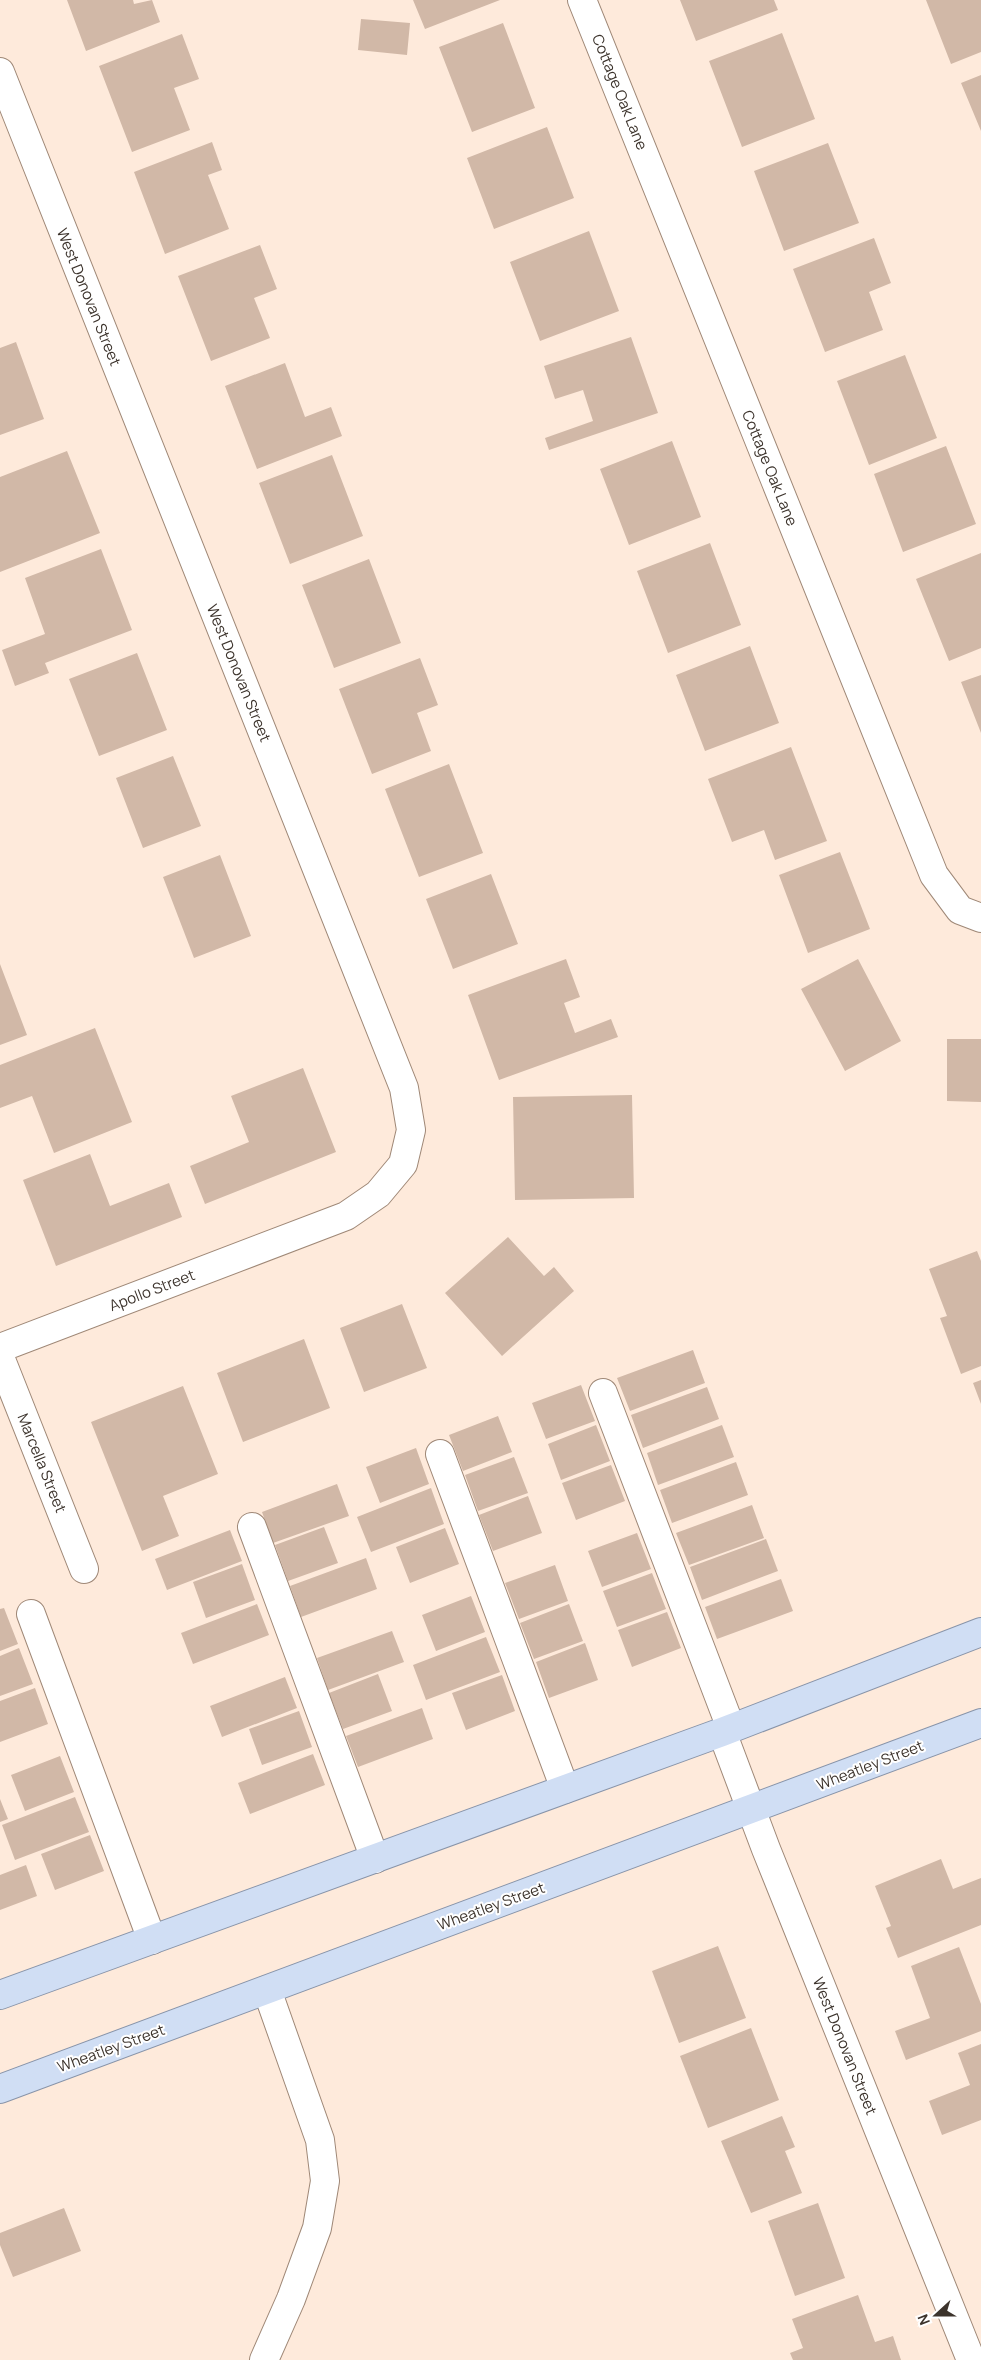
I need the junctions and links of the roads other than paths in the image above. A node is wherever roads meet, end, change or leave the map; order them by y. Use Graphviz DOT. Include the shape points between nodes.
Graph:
graph roads {
  1 [pos="582,0"];
  2 [pos="0,72"];
  3 [pos="981,918"];
  4 [pos="305,1232"];
  5 [pos="0,1348"];
  6 [pos="0,1357"];
  7 [pos="603,1393"];
  8 [pos="440,1454"];
  9 [pos="252,1528"];
  10 [pos="84,1569"];
  11 [pos="30,1614"];
  12 [pos="981,1632"];
  13 [pos="981,1723"];
  14 [pos="727,1730"];
  15 [pos="565,1789"];
  16 [pos="751,1809"];
  17 [pos="375,1858"];
  18 [pos="152,1940"];
  19 [pos="267,1990"];
  20 [pos="0,1995"];
  21 [pos="0,2089"];
  22 [pos="264,2360"];
  23 [pos="971,2360"];
  1 -- 3 [label="street, Cottage Oak Lane" via="934,875 960,910"];
  2 -- 4 [label="street, West Donovan Street" via="404,1088 411,1130 403,1164 378,1194 346,1216"];
  4 -- 5 [label="street, Apollo Street"];
  6 -- 10 [label="street, Marcella Street"];
  7 -- 14 [label="street, West Donovan Street"];
  8 -- 15 [label="street"];
  9 -- 17 [label="street"];
  11 -- 18 [label="street"];
  12 -- 14 [label="main road"];
  13 -- 16 [label="main road, Wheatley Street"];
  14 -- 15 [label="main road"];
  14 -- 16 [label="street, West Donovan Street"];
  15 -- 17 [label="main road"];
  16 -- 19 [label="main road, Wheatley Street"];
  16 -- 23 [label="street, West Donovan Street"];
  17 -- 18 [label="main road"];
  18 -- 20 [label="main road"];
  19 -- 21 [label="main road, Wheatley Street"];
  19 -- 22 [label="street" via="320,2140 326,2181 317,2228"];
}
